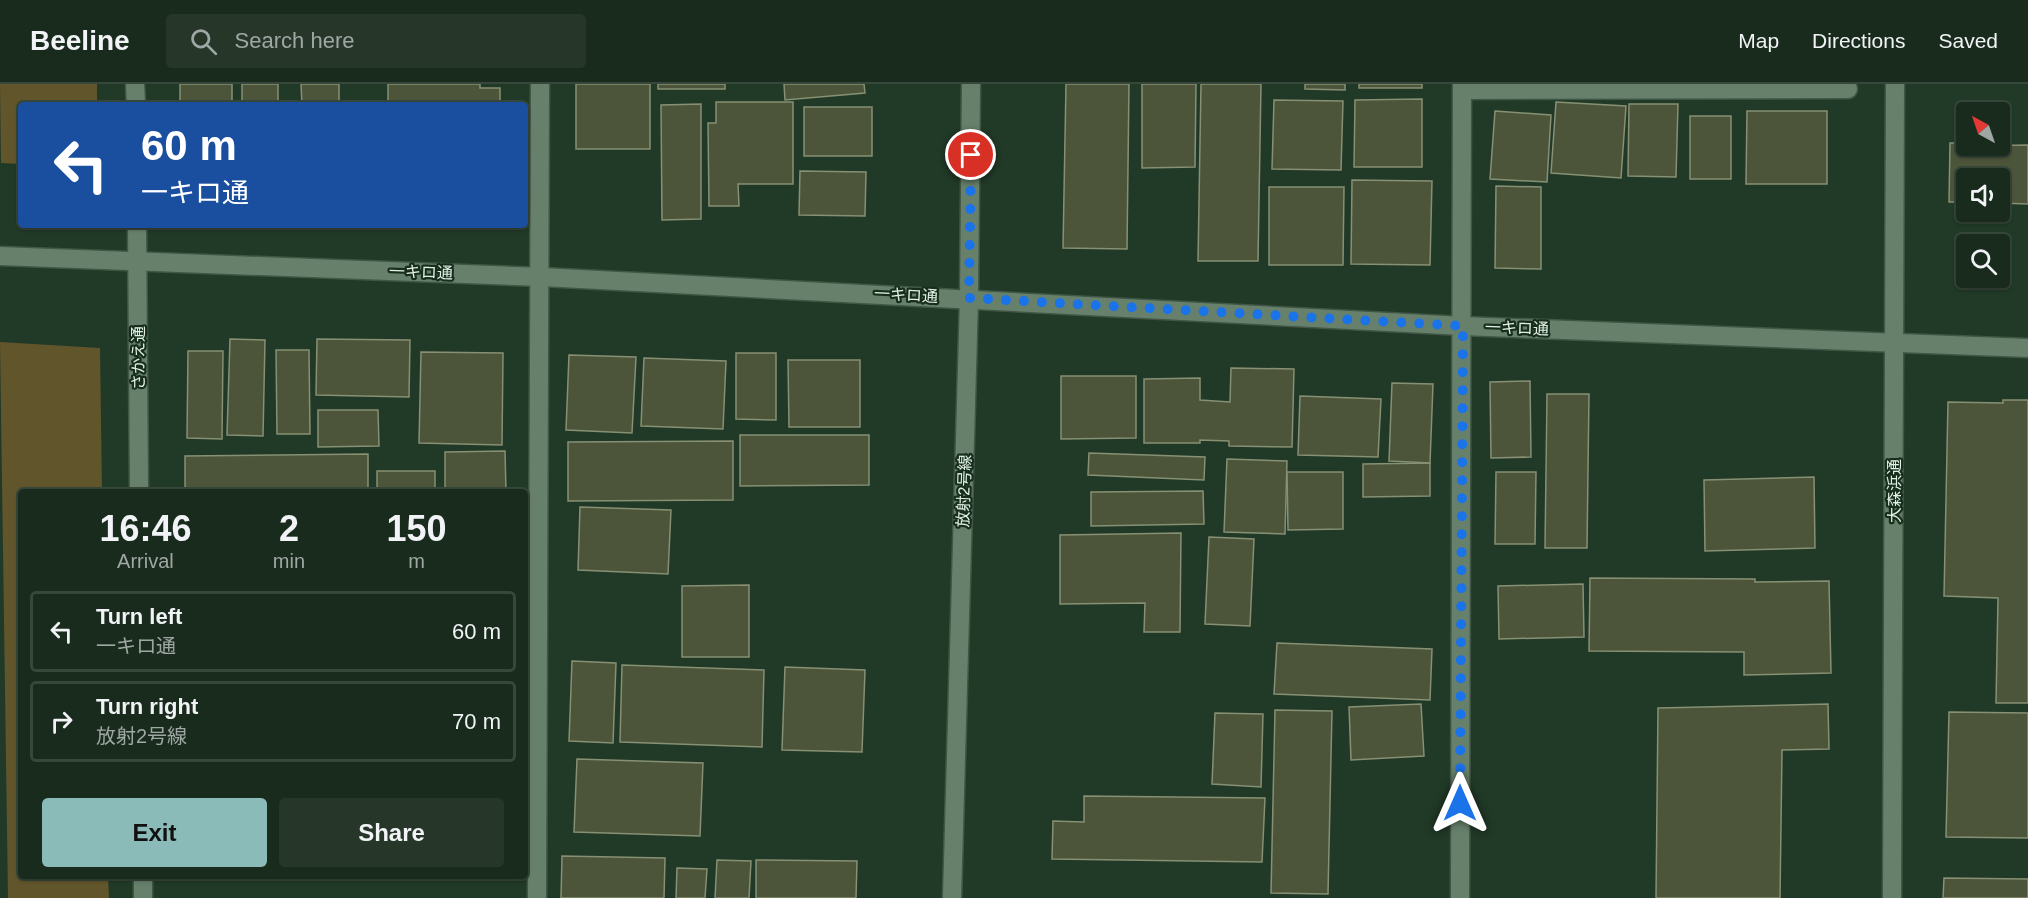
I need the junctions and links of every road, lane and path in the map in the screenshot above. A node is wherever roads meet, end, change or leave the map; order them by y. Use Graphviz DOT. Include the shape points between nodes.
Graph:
graph roads {
  1 [pos="135,84"];
  2 [pos="540,84"];
  3 [pos="971,84"];
  4 [pos="1895,84"];
  5 [pos="1462,87"];
  6 [pos="1848,89"];
  7 [pos="135,102"];
  8 [pos="137,228"];
  9 [pos="0,256"];
  10 [pos="138,261"];
  11 [pos="542,277"];
  12 [pos="969,298"];
  13 [pos="1463,326"];
  14 [pos="1894,342"];
  15 [pos="2028,348"];
  16 [pos="139,489"];
  17 [pos="142,879"];
  18 [pos="143,898"];
  19 [pos="537,898"];
  20 [pos="952,898"];
  21 [pos="1460,898"];
  22 [pos="1892,898"];
  1 -- 7 [label="street"];
  2 -- 11 [label="street"];
  3 -- 12 [label="street, 放射2号線"];
  4 -- 14 [label="street, 大森浜通"];
  5 -- 6 [label="street"];
  5 -- 13 [label="street"];
  8 -- 10 [label="street, さかえ通"];
  9 -- 10 [label="street, 一キロ通"];
  10 -- 11 [label="street, 一キロ通"];
  10 -- 16 [label="street, さかえ通"];
  11 -- 12 [label="street, 一キロ通"];
  11 -- 19 [label="street"];
  12 -- 13 [label="street, 一キロ通"];
  12 -- 20 [label="street, 放射2号線"];
  13 -- 14 [label="street, 一キロ通"];
  13 -- 21 [label="street"];
  14 -- 15 [label="street, 一キロ通"];
  14 -- 22 [label="street, 大森浜通"];
  17 -- 18 [label="street"];
}
